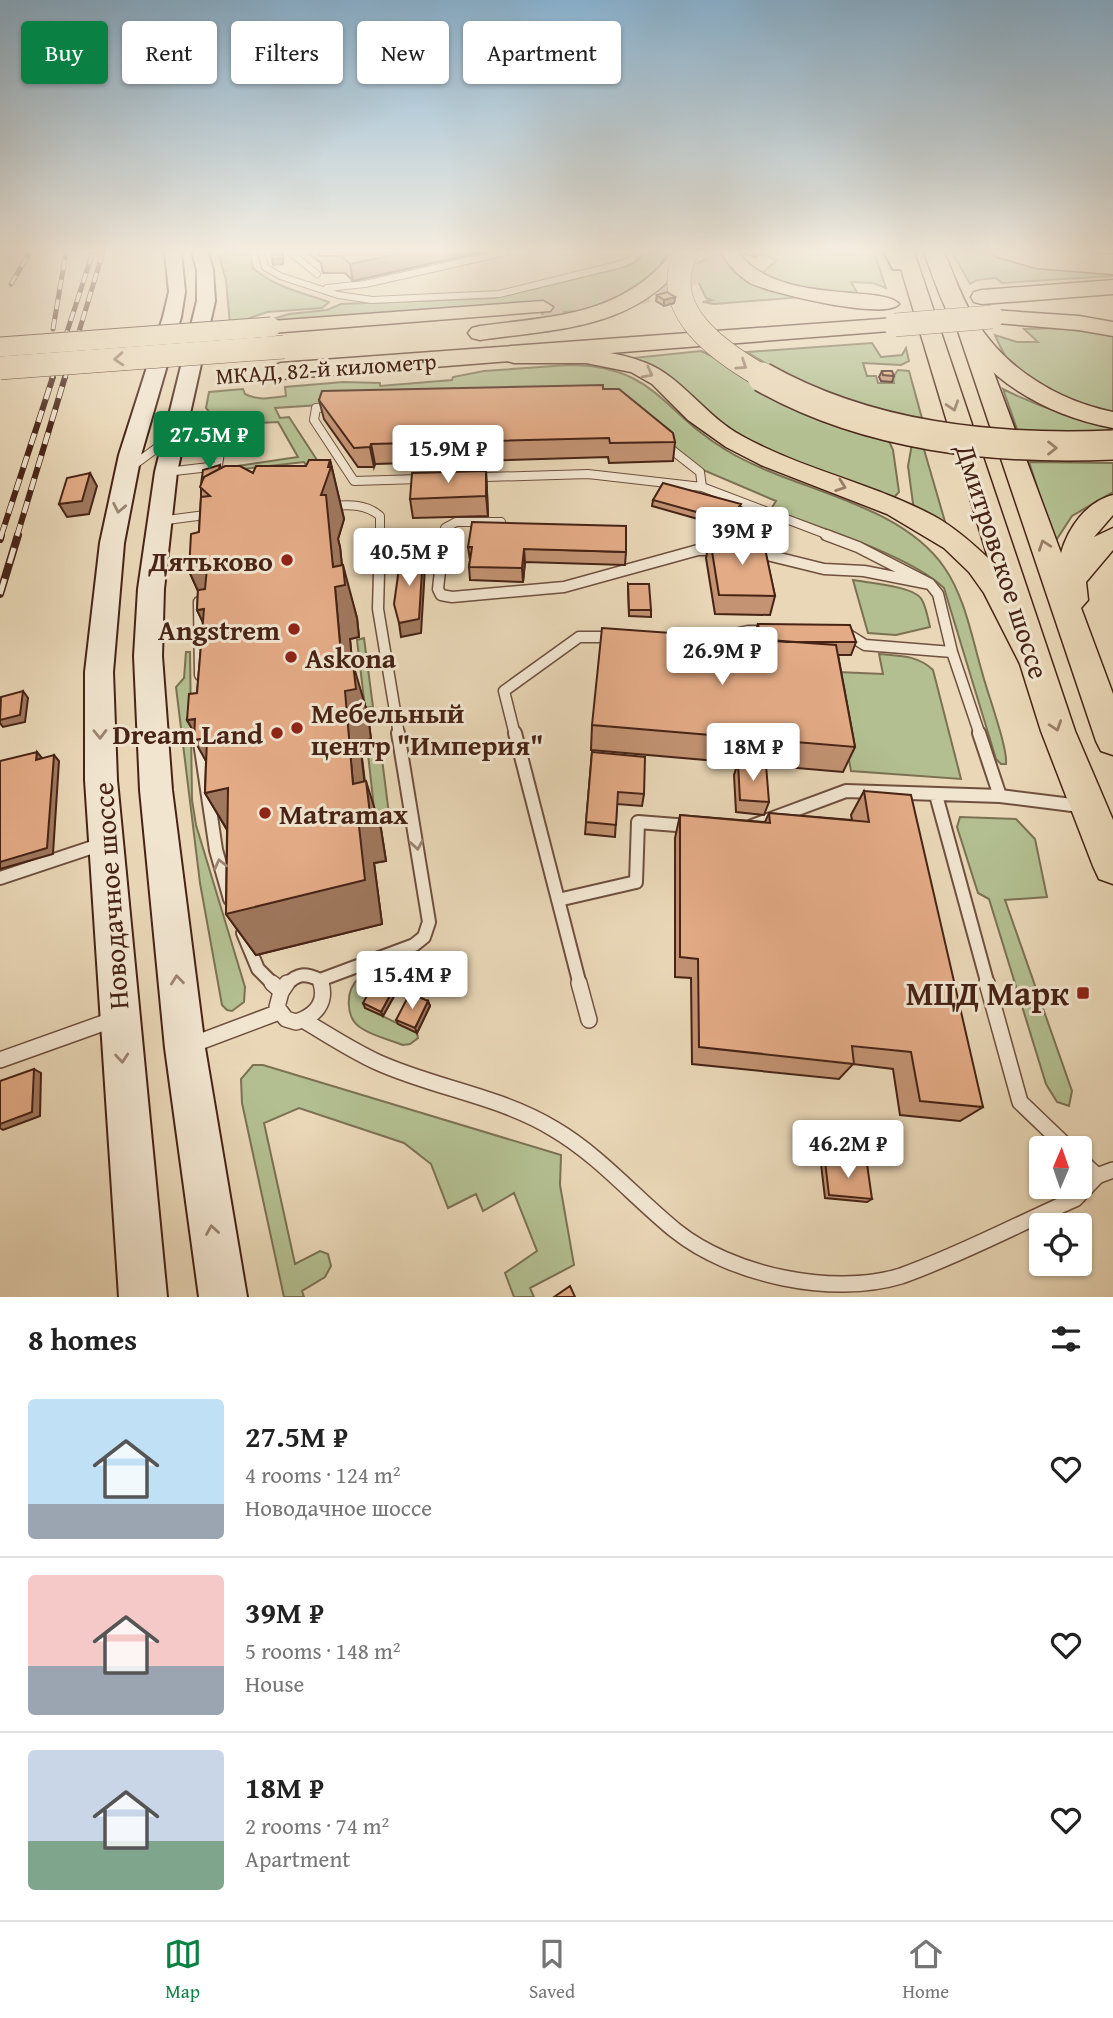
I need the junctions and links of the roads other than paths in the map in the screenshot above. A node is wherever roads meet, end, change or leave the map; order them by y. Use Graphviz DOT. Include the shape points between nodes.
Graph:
graph roads {
  1 [pos="173,313"];
  2 [pos="203,313"];
  3 [pos="508,313"];
  4 [pos="595,313"];
  5 [pos="688,313"];
  6 [pos="886,313"];
  7 [pos="912,313"];
  8 [pos="923,313"];
  9 [pos="960,313"];
  10 [pos="1019,313"];
  11 [pos="892,314"];
  12 [pos="671,319"];
  13 [pos="643,321"];
  14 [pos="966,325"];
  15 [pos="1113,329"];
  16 [pos="480,333"];
  17 [pos="0,347"];
  18 [pos="279,349"];
  19 [pos="459,357"];
  20 [pos="0,368"];
  21 [pos="120,384"];
  22 [pos="1113,420"];
  23 [pos="173,436"];
  24 [pos="1113,445"];
  25 [pos="127,470"];
  26 [pos="166,472"];
  27 [pos="702,487"];
  28 [pos="1113,503"];
  29 [pos="319,507"];
  30 [pos="228,513"];
  31 [pos="158,521"];
  32 [pos="501,522"];
  33 [pos="1113,537"];
  34 [pos="725,550"];
  35 [pos="739,551"];
  36 [pos="1071,583"];
  37 [pos="930,584"];
  38 [pos="199,590"];
  39 [pos="775,631"];
  40 [pos="830,632"];
  41 [pos="1075,633"];
  42 [pos="619,637"];
  43 [pos="698,638"];
  44 [pos="952,652"];
  45 [pos="1035,661"];
  46 [pos="200,684"];
  47 [pos="200,723"];
  48 [pos="1113,741"];
  49 [pos="936,795"];
  50 [pos="1000,796"];
  51 [pos="1088,806"];
  52 [pos="702,827"];
  53 [pos="741,831"];
  54 [pos="106,843"];
  55 [pos="1113,866"];
  56 [pos="0,878"];
  57 [pos="558,900"];
  58 [pos="232,907"];
  59 [pos="236,919"];
  60 [pos="320,980"];
  61 [pos="280,990"];
  62 [pos="279,1012"];
  63 [pos="118,1017"];
  64 [pos="303,1020"];
  65 [pos="589,1020"];
  66 [pos="185,1048"];
  67 [pos="0,1060"];
  68 [pos="1055,1136"];
  69 [pos="1113,1170"];
  70 [pos="1092,1171"];
  71 [pos="1097,1176"];
  72 [pos="143,1297"];
  73 [pos="223,1297"];
  1 -- 25 [label="main road, Новодачное шоссе"];
  2 -- 23 [label="main road, Новодачное шоссе"];
  3 -- 18 [label="main road"];
  4 -- 16 [label="highway"];
  5 -- 24 [label="highway, one-way, bridge" via="694,324 736,361 795,393 880,424 1033,448"];
  6 -- 11 [label="main road"];
  7 -- 11 [label="highway, МКАД, 82-й километр, bridge"];
  8 -- 45 [label="main road, Дмитровское шоссе, one-way"];
  9 -- 14 [label="highway, Дмитровское шоссе"];
  10 -- 15 [label="highway"];
  11 -- 12 [label="highway, МКАД, 82-й километр"];
  11 -- 19 [label="highway, МКАД, 82-й километр"];
  13 -- 16 [label="highway, МКАД, 82-й километр"];
  14 -- 22 [label="highway" via="1006,372 1026,387 1075,411"];
  41 -- 14 [label="main road, Дмитровское шоссе, one-way"];
  16 -- 18 [label="highway, МКАД, 82-й километр"];
  17 -- 18 [label="main road, bridge"];
  18 -- 19 [label="highway, МКАД, 82-й километр"];
  18 -- 20 [label="highway, МКАД, 82-й километр, one-way, bridge"];
  18 -- 21 [label="highway, МКАД, 82-й километр"];
  19 -- 45 [label="main road, one-way" via="590,358 654,375 714,429 738,444 878,499 950,541 979,565 995,587"];
  23 -- 25 [label="lane"];
  23 -- 26 [label="main road, Новодачное шоссе"];
  23 -- 26 [label="lane" via="223,430 218,466"];
  25 -- 54 [label="main road, Новодачное шоссе, one-way" via="112,543 99,672"];
  26 -- 31 [label="main road, Новодачное шоссе"];
  27 -- 27 [label="lane" via="700,472 603,396 316,408 314,420 354,481 588,474"];
  27 -- 37 [label="lane" via="858,547"];
  28 -- 36 [label="main road" via="1078,538"];
  29 -- 60 [label="lane, one-way" via="359,505 380,516 378,609 429,922 424,937 414,945"];
  30 -- 31 [label="lane" via="206,521"];
  66 -- 31 [label="main road, Новодачное шоссе, one-way" via="156,790 148,656"];
  32 -- 34 [label="lane" via="456,522 445,528 441,595 564,587 698,550"];
  33 -- 36 [label="main road" via="1097,548"];
  35 -- 37 [label="lane"];
  36 -- 41 [label="main road"];
  37 -- 44 [label="lane" via="938,594"];
  38 -- 46 [label="lane"];
  39 -- 43 [label="lane"];
  40 -- 44 [label="lane" via="844,632 864,645"];
  41 -- 48 [label="main road, Дмитровское шоссе"];
  42 -- 57 [label="lane" via="579,637 505,691"];
  44 -- 50 [label="lane"];
  45 -- 51 [label="main road, Дмитровское шоссе, one-way"];
  58 -- 47 [label="lane, one-way" via="216,850"];
  49 -- 50 [label="lane"];
  49 -- 53 [label="lane" via="846,791"];
  49 -- 68 [label="lane" via="1020,1102"];
  50 -- 51 [label="lane"];
  51 -- 55 [label="main road, Дмитровское шоссе"];
  52 -- 57 [label="lane" via="638,822 636,882"];
  54 -- 56 [label="lane"];
  54 -- 63 [label="main road, Новодачное шоссе"];
  57 -- 65 [label="lane"];
  59 -- 61 [label="lane" via="258,969"];
  60 -- 61 [label="lane" via="300,974"];
  60 -- 64 [label="lane" via="322,1002"];
  61 -- 62 [label="lane"];
  62 -- 64 [label="lane" via="289,1021"];
  62 -- 66 [label="lane"];
  63 -- 67 [label="lane"];
  63 -- 72 [label="main road, Новодачное шоссе, one-way"];
  64 -- 71 [label="lane" via="377,1062 512,1109 554,1129 677,1231 716,1257 757,1273 813,1284 899,1278 1075,1199"];
  73 -- 66 [label="main road, Новодачное шоссе, one-way"];
  69 -- 71 [label="lane"];
  70 -- 71 [label="lane"];
}
